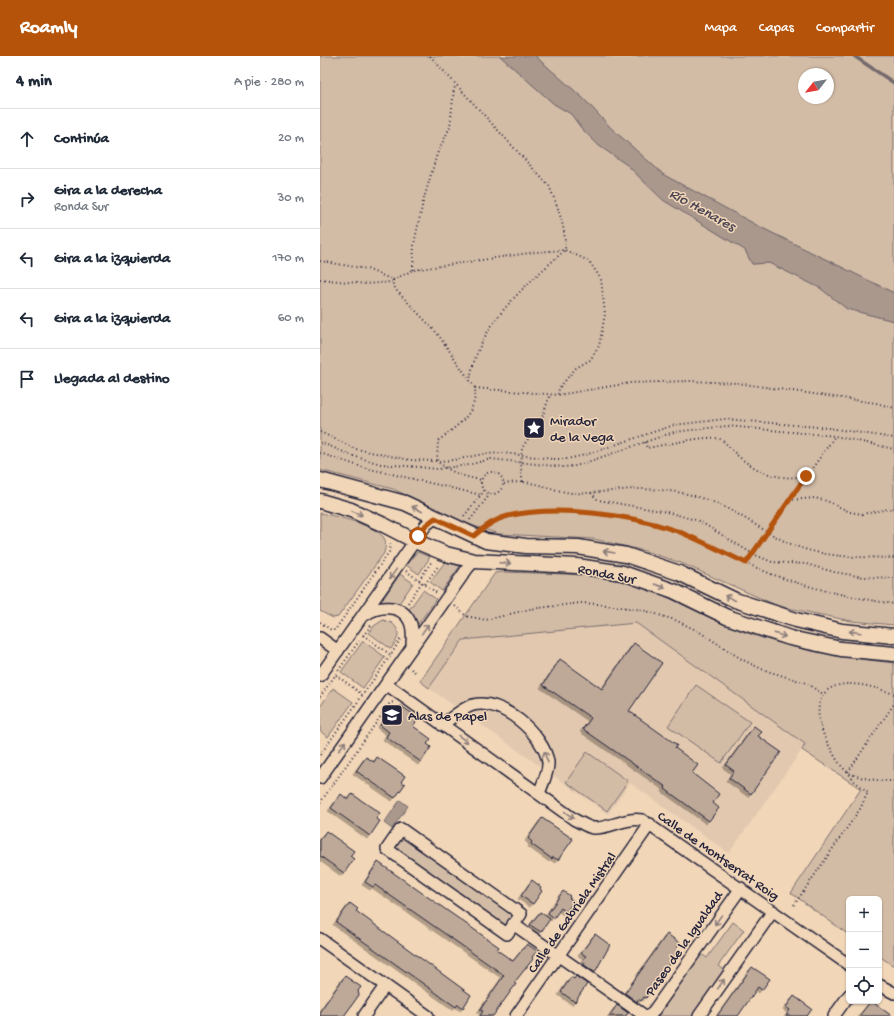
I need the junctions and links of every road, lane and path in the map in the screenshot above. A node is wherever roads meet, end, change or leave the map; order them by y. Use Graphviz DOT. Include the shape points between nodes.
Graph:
graph roads {
  1 [pos="430,56"];
  2 [pos="456,85"];
  3 [pos="565,250"];
  4 [pos="320,261"];
  5 [pos="413,270"];
  6 [pos="320,279"];
  7 [pos="392,281"];
  8 [pos="470,380"];
  9 [pos="475,388"];
  10 [pos="550,395"];
  11 [pos="558,395"];
  12 [pos="894,408"];
  13 [pos="320,432"];
  14 [pos="835,436"];
  15 [pos="894,438"];
  16 [pos="320,442"];
  17 [pos="645,442"];
  18 [pos="894,449"];
  19 [pos="320,453"];
  20 [pos="520,454"];
  21 [pos="437,461"];
  22 [pos="521,462"];
  23 [pos="444,468"];
  24 [pos="806,476"];
  25 [pos="320,480"];
  26 [pos="482,480"];
  27 [pos="523,482"];
  28 [pos="504,484"];
  29 [pos="590,493"];
  30 [pos="481,495"];
  31 [pos="789,500"];
  32 [pos="320,501"];
  33 [pos="894,508"];
  34 [pos="435,518"];
  35 [pos="768,532"];
  36 [pos="474,536"];
  37 [pos="389,538"];
  38 [pos="414,541"];
  39 [pos="753,554"];
  40 [pos="894,558"];
  41 [pos="474,561"];
  42 [pos="746,563"];
  43 [pos="398,566"];
  44 [pos="894,578"];
  45 [pos="422,582"];
  46 [pos="446,599"];
  47 [pos="894,604"];
  48 [pos="402,611"];
  49 [pos="362,618"];
  50 [pos="341,620"];
  51 [pos="375,621"];
  52 [pos="320,622"];
  53 [pos="354,629"];
  54 [pos="401,634"];
  55 [pos="363,636"];
  56 [pos="894,636"];
  57 [pos="320,638"];
  58 [pos="412,648"];
  59 [pos="338,651"];
  60 [pos="894,654"];
  61 [pos="391,655"];
  62 [pos="402,662"];
  63 [pos="323,672"];
  64 [pos="415,672"];
  65 [pos="335,675"];
  66 [pos="386,684"];
  67 [pos="363,694"];
  68 [pos="823,694"];
  69 [pos="894,694"];
  70 [pos="320,697"];
  71 [pos="373,702"];
  72 [pos="395,702"];
  73 [pos="894,704"];
  74 [pos="385,710"];
  75 [pos="442,725"];
  76 [pos="320,755"];
  77 [pos="848,772"];
  78 [pos="320,778"];
  79 [pos="894,781"];
  80 [pos="539,794"];
  81 [pos="320,803"];
  82 [pos="650,824"];
  83 [pos="741,888"];
  84 [pos="794,905"];
  85 [pos="773,911"];
  86 [pos="513,924"];
  87 [pos="320,939"];
  88 [pos="559,955"];
  89 [pos="846,963"];
  90 [pos="385,986"];
  91 [pos="882,987"];
  92 [pos="894,993"];
  93 [pos="846,999"];
  94 [pos="364,1016"];
  95 [pos="428,1016"];
  96 [pos="516,1016"];
  97 [pos="645,1016"];
  98 [pos="650,1016"];
  99 [pos="699,1016"];
  100 [pos="834,1016"];
  1 -- 2 [label="path"];
  2 -- 3 [label="path" via="549,186 559,209 566,239"];
  2 -- 5 [label="path" via="450,127 437,154 423,202 414,244"];
  3 -- 5 [label="path"];
  3 -- 8 [label="path" via="519,292 485,335 472,363"];
  3 -- 11 [label="path" via="589,261 600,279 605,314 599,346 590,360 576,368 559,388"];
  4 -- 7 [label="path" via="367,269"];
  5 -- 7 [label="path"];
  6 -- 7 [label="path" via="366,284"];
  7 -- 8 [label="path" via="396,290 437,333"];
  8 -- 9 [label="path"];
  9 -- 10 [label="path"];
  9 -- 21 [label="path" via="476,398 472,412 438,441"];
  10 -- 11 [label="path"];
  10 -- 20 [label="path" via="542,418"];
  11 -- 12 [label="path" via="630,383 688,381 737,383 876,403"];
  13 -- 21 [label="path" via="356,449 410,460"];
  14 -- 17 [label="path" via="727,426 674,432"];
  14 -- 18 [label="path"];
  14 -- 24 [label="path"];
  15 -- 20 [label="path" via="829,428 725,419 674,425 567,459"];
  16 -- 23 [label="path" via="381,464"];
  17 -- 22 [label="path" via="576,466"];
  17 -- 24 [label="path" via="647,448 700,439 720,439 737,456 763,473 793,479"];
  19 -- 30 [label="path" via="369,468"];
  20 -- 21 [label="path" via="483,454"];
  20 -- 22 [label="path"];
  21 -- 23 [label="path"];
  22 -- 23 [label="path" via="491,459"];
  22 -- 27 [label="path"];
  23 -- 26 [label="path" via="463,477"];
  24 -- 31 [label="path"];
  34 -- 25 [label="main road, Ronda Sur, one-way" via="406,503"];
  26 -- 28 [label="path" via="485,475 496,472 501,475"];
  26 -- 28 [label="path" via="482,487 490,494 499,492"];
  27 -- 28 [label="path"];
  27 -- 29 [label="path" via="571,493"];
  29 -- 35 [label="path" via="656,490 694,496 724,506"];
  29 -- 39 [label="path" via="598,500 667,512 699,522"];
  31 -- 33 [label="path" via="815,498 862,514"];
  31 -- 35 [label="path"];
  32 -- 38 [label="main road, Ronda Sur, one-way" via="351,510"];
  34 -- 36 [label="main road, Ronda Sur"];
  34 -- 38 [label="street"];
  35 -- 39 [label="path"];
  35 -- 40 [label="path" via="811,551"];
  36 -- 42 [label="path" via="487,525 507,516 541,512 581,512 621,517 670,529"];
  56 -- 36 [label="main road, Ronda Sur, one-way" via="842,631 796,620 735,600 679,573 626,555 578,547 508,544 486,541"];
  37 -- 50 [label="path" via="389,552"];
  38 -- 41 [label="main road, Ronda Sur" via="446,554"];
  38 -- 43 [label="street"];
  39 -- 42 [label="path"];
  39 -- 44 [label="path" via="772,562 806,564 864,577"];
  41 -- 46 [label="street"];
  41 -- 60 [label="main road, Ronda Sur, one-way" via="577,566 623,573 674,591 727,617 790,638 841,649"];
  42 -- 47 [label="path" via="809,586"];
  43 -- 45 [label="path"];
  43 -- 49 [label="street, one-way"];
  45 -- 46 [label="path"];
  45 -- 48 [label="path"];
  58 -- 46 [label="street, one-way"];
  46 -- 68 [label="path" via="466,616 486,620 530,609 581,603 642,610 676,620 743,660 806,684"];
  48 -- 49 [label="street" via="387,607 374,609"];
  48 -- 58 [label="street" via="409,619 413,631"];
  49 -- 53 [label="street"];
  50 -- 52 [label="path" via="336,630 331,630"];
  50 -- 53 [label="path"];
  51 -- 55 [label="path"];
  53 -- 55 [label="path"];
  53 -- 59 [label="street"];
  54 -- 61 [label="path"];
  55 -- 61 [label="path"];
  55 -- 65 [label="path"];
  57 -- 59 [label="street"];
  58 -- 62 [label="street"];
  59 -- 63 [label="street"];
  61 -- 62 [label="path"];
  61 -- 67 [label="path"];
  62 -- 64 [label="path"];
  62 -- 66 [label="street"];
  63 -- 65 [label="path"];
  65 -- 67 [label="path"];
  65 -- 70 [label="path"];
  66 -- 71 [label="street"];
  66 -- 75 [label="street, Calle de Montserrat Roig"];
  67 -- 71 [label="path"];
  67 -- 76 [label="path"];
  68 -- 69 [label="path" via="840,684 851,684"];
  68 -- 77 [label="path" via="817,716 821,730 837,760"];
  71 -- 74 [label="path"];
  78 -- 71 [label="street, one-way"];
  72 -- 74 [label="path" via="390,703"];
  73 -- 77 [label="path"];
  74 -- 81 [label="path"];
  75 -- 80 [label="street, Calle de Montserrat Roig, one-way"];
  80 -- 75 [label="street, one-way" via="547,771 546,756 521,721 492,705 481,704 472,705"];
  77 -- 79 [label="path" via="864,778"];
  77 -- 84 [label="path" via="853,780 868,792 860,809"];
  80 -- 82 [label="street, Calle de Montserrat Roig, one-way" via="575,820 591,828 634,819"];
  82 -- 83 [label="street, Calle de Montserrat Roig"];
  82 -- 88 [label="street, Calle de Gabriela Mistral"];
  83 -- 85 [label="street, Calle de Montserrat Roig"];
  83 -- 98 [label="street, Paseo de la Igualdad, one-way"];
  85 -- 89 [label="street, Calle de Montserrat Roig"];
  99 -- 85 [label="street, one-way"];
  86 -- 86 [label="street" via="507,934 387,849 401,829 521,914"];
  86 -- 88 [label="street"];
  87 -- 90 [label="street"];
  88 -- 96 [label="street, Calle de Gabriela Mistral"];
  88 -- 97 [label="street"];
  90 -- 94 [label="street"];
  90 -- 95 [label="street"];
  91 -- 92 [label="street"];
  93 -- 100 [label="street"];
}
